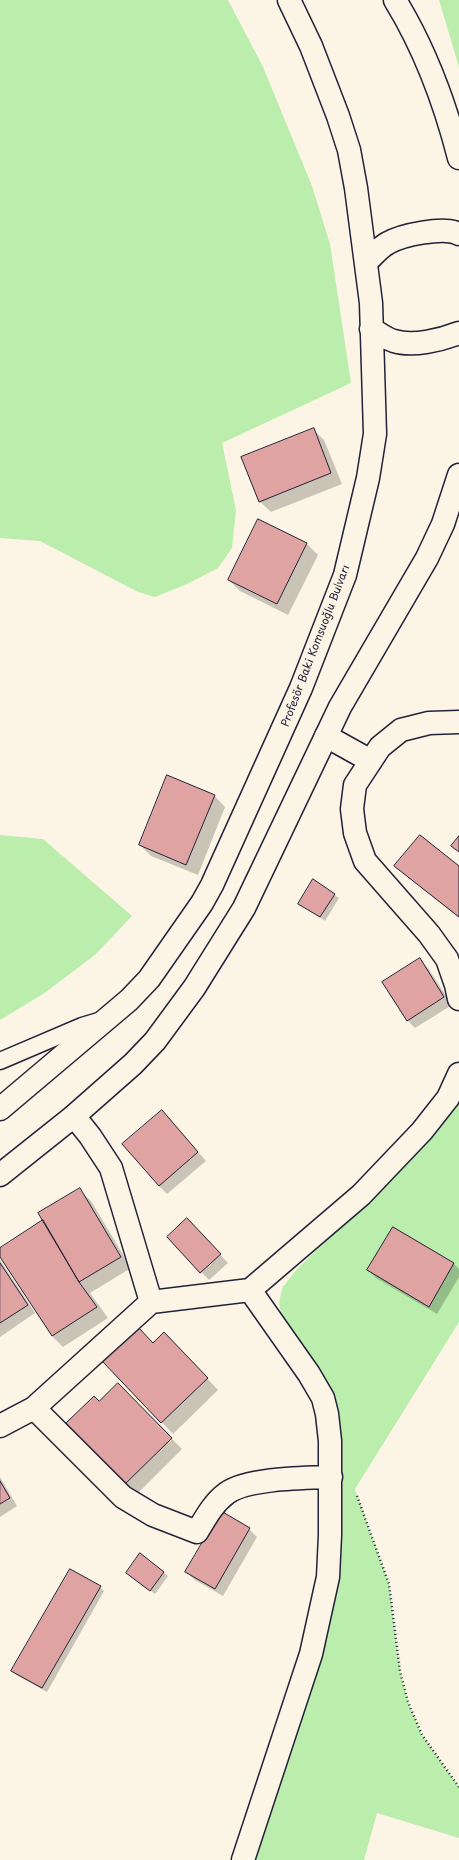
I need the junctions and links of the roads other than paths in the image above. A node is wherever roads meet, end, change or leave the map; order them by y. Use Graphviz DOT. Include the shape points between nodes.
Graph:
graph roads {
  1 [pos="289,0"];
  2 [pos="395,0"];
  3 [pos="459,158"];
  4 [pos="459,234"];
  5 [pos="366,262"];
  6 [pos="371,329"];
  7 [pos="459,333"];
  8 [pos="459,476"];
  9 [pos="459,722"];
  10 [pos="326,736"];
  11 [pos="371,761"];
  12 [pos="459,999"];
  13 [pos="106,1019"];
  14 [pos="0,1061"];
  15 [pos="459,1074"];
  16 [pos="0,1109"];
  17 [pos="74,1116"];
  18 [pos="0,1175"];
  19 [pos="250,1290"];
  20 [pos="151,1302"];
  21 [pos="34,1408"];
  22 [pos="0,1426"];
  23 [pos="330,1477"];
  24 [pos="243,1860"];
  1 -- 5 [label="main road, Profesör Baki Komsuoğlu Bulvarı" via="326,84 348,150 362,222"];
  2 -- 3 [label="main road" via="433,78"];
  4 -- 5 [label="main road" via="429,231 409,235 388,243"];
  5 -- 6 [label="main road, Profesör Baki Komsuoğlu Bulvarı"];
  6 -- 7 [label="main road" via="394,341 420,343"];
  6 -- 13 [label="main road, Profesör Baki Komsuoğlu Bulvarı" via="375,434 368,478 345,575 302,688 202,903 148,979 129,1000"];
  8 -- 10 [label="main road" via="443,524 427,558 340,707"];
  9 -- 11 [label="main road" via="429,723 401,730 380,747"];
  10 -- 11 [label="main road"];
  10 -- 17 [label="main road" via="244,908 194,988 155,1041"];
  11 -- 12 [label="main road" via="355,785 352,809 355,833 365,861 429,934 447,959"];
  13 -- 14 [label="lane" via="82,1026"];
  13 -- 16 [label="main road, Profesör Baki Komsuoğlu Bulvarı"];
  15 -- 19 [label="main road" via="448,1098 361,1195"];
  17 -- 18 [label="main road"];
  17 -- 20 [label="main road" via="110,1168"];
  19 -- 20 [label="main road"];
  19 -- 23 [label="main road" via="323,1398 327,1414"];
  20 -- 21 [label="main road"];
  21 -- 22 [label="main road"];
  21 -- 23 [label="main road" via="123,1497 153,1515 197,1532 214,1504 227,1492 271,1482"];
  23 -- 24 [label="main road" via="328,1577 322,1612 311,1654"];
}
